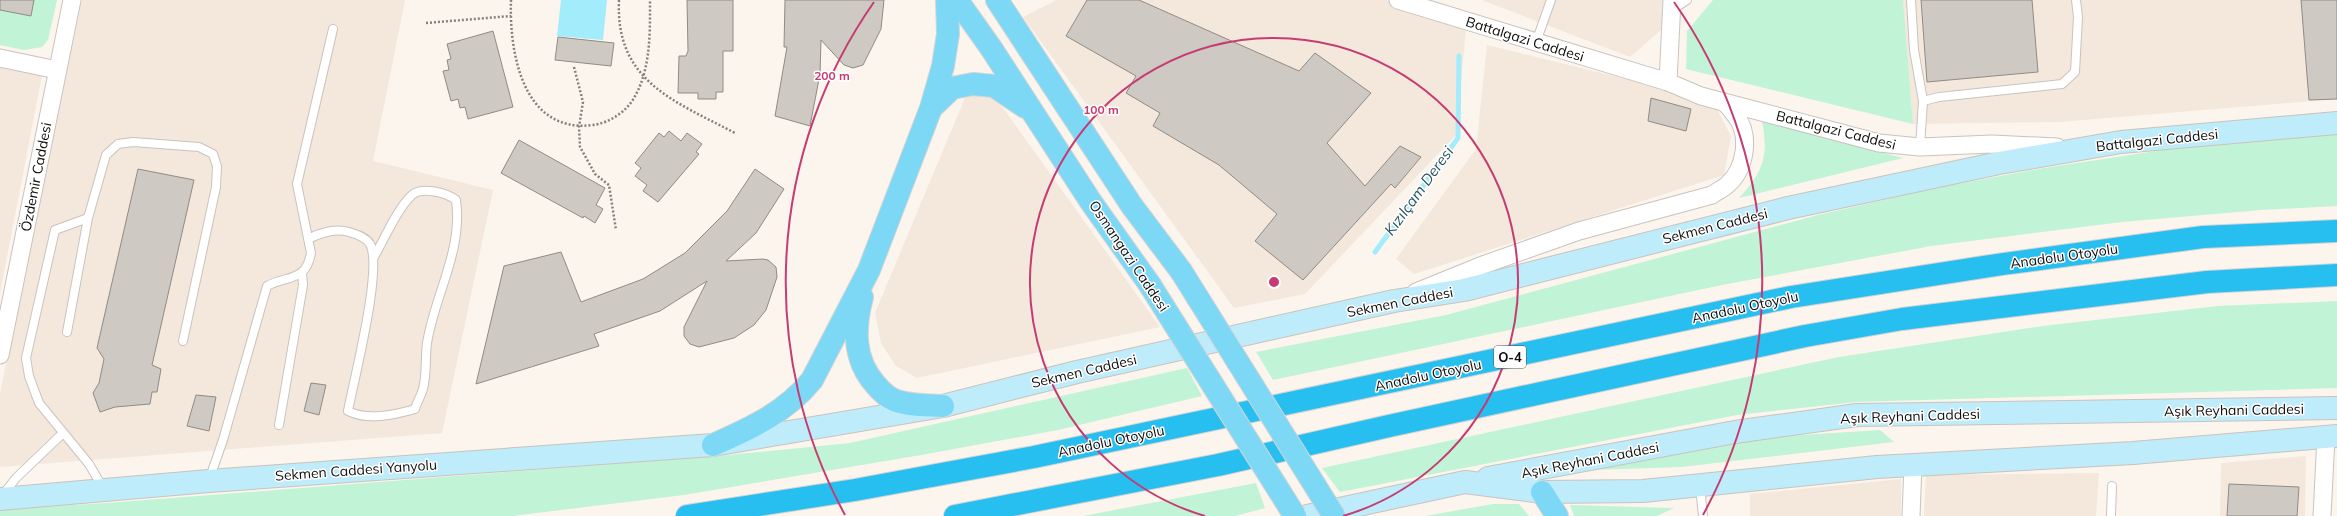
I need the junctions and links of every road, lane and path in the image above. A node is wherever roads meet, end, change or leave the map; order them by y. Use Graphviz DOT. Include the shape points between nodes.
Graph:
graph roads {
  1 [pos="72,0"];
  2 [pos="511,0"];
  3 [pos="619,0"];
  4 [pos="650,0"];
  5 [pos="947,0"];
  6 [pos="957,0"];
  7 [pos="998,0"];
  8 [pos="1398,0"];
  9 [pos="1551,0"];
  10 [pos="1687,0"];
  11 [pos="1911,0"];
  12 [pos="2076,0"];
  13 [pos="1672,5"];
  14 [pos="511,16"];
  15 [pos="426,23"];
  16 [pos="333,29"];
  17 [pos="1536,42"];
  18 [pos="0,58"];
  19 [pos="574,67"];
  20 [pos="57,70"];
  21 [pos="643,77"];
  22 [pos="1668,82"];
  23 [pos="1701,96"];
  24 [pos="1923,101"];
  25 [pos="931,108"];
  26 [pos="1034,114"];
  27 [pos="2337,123"];
  28 [pos="579,127"];
  29 [pos="735,133"];
  30 [pos="1920,146"];
  31 [pos="2086,148"];
  32 [pos="88,218"];
  33 [pos="616,230"];
  34 [pos="2337,231"];
  35 [pos="308,239"];
  36 [pos="374,256"];
  37 [pos="869,270"];
  38 [pos="302,273"];
  39 [pos="2337,275"];
  40 [pos="1394,301"];
  41 [pos="67,332"];
  42 [pos="183,341"];
  43 [pos="0,355"];
  44 [pos="943,406"];
  45 [pos="2337,408"];
  46 [pos="279,425"];
  47 [pos="63,433"];
  48 [pos="2331,437"];
  49 [pos="713,445"];
  50 [pos="1913,465"];
  51 [pos="209,481"];
  52 [pos="1465,482"];
  53 [pos="1700,485"];
  54 [pos="2112,486"];
  55 [pos="104,490"];
  56 [pos="1542,492"];
  57 [pos="0,499"];
  58 [pos="687,516"];
  59 [pos="955,516"];
  60 [pos="1295,516"];
  61 [pos="1307,516"];
  62 [pos="1334,516"];
  63 [pos="1557,516"];
  64 [pos="1702,516"];
  65 [pos="1911,516"];
  66 [pos="2111,516"];
  67 [pos="2322,516"];
  1 -- 20 [label="street, Özdemir Caddesi"];
  2 -- 14 [label="path"];
  3 -- 21 [label="path" via="618,22 627,53"];
  4 -- 21 [label="path" via="650,41"];
  5 -- 25 [label="main road" via="948,34 943,66"];
  6 -- 26 [label="main road, Osmangazi Caddesi"];
  7 -- 62 [label="main road, bridge" via="1132,206 1181,271"];
  8 -- 17 [label="street, Battalgazi Caddesi"];
  9 -- 17 [label="lane"];
  10 -- 13 [label="lane"];
  11 -- 24 [label="lane" via="1914,50"];
  12 -- 24 [label="lane" via="2078,17 2075,72 2062,84 1939,97"];
  13 -- 22 [label="street"];
  14 -- 15 [label="path"];
  14 -- 28 [label="path" via="514,45 527,94 540,111 558,122"];
  16 -- 35 [label="lane" via="297,184"];
  17 -- 22 [label="street, Battalgazi Caddesi"];
  18 -- 20 [label="street"];
  19 -- 28 [label="path" via="583,102"];
  20 -- 43 [label="street, Özdemir Caddesi"];
  21 -- 28 [label="path" via="634,99 620,115 600,124"];
  21 -- 29 [label="path" via="670,99"];
  22 -- 23 [label="street, Battalgazi Caddesi"];
  23 -- 30 [label="street, Battalgazi Caddesi" via="1879,143"];
  23 -- 40 [label="street" via="1726,103 1739,120 1744,138 1744,155 1738,171 1728,185 1712,194 1579,231 1480,266"];
  24 -- 30 [label="lane"];
  25 -- 26 [label="main road" via="952,88 973,84 994,86"];
  25 -- 37 [label="main road"];
  26 -- 60 [label="main road, Osmangazi Caddesi, bridge" via="1087,196 1150,285"];
  27 -- 31 [label="main road, Battalgazi Caddesi"];
  28 -- 33 [label="path" via="580,147 594,174 609,185"];
  30 -- 31 [label="street, Battalgazi Caddesi" via="1992,144"];
  31 -- 40 [label="main road, Sekmen Caddesi" via="1998,163 1788,208 1464,290"];
  32 -- 41 [label="lane"];
  32 -- 42 [label="lane" via="106,155 118,144 133,142 200,147 213,154 217,166 216,187"];
  32 -- 47 [label="lane" via="55,230 26,358 32,386 39,403"];
  34 -- 58 [label="highway, Anadolu Otoyolu / O-4" via="2203,237 2003,264 1791,297 1042,455 855,490"];
  35 -- 36 [label="lane" via="318,233 346,231 365,238 370,243"];
  35 -- 38 [label="lane" via="311,253 309,263"];
  36 -- 36 [label="lane" via="373,285 348,411 357,415 381,416 415,409 423,389 427,344 450,267 458,216 456,200 448,194 424,191 413,194 404,204"];
  37 -- 44 [label="main road" via="856,329 861,363 870,378 893,399 908,404"];
  37 -- 49 [label="main road" via="812,380 799,395 779,412"];
  38 -- 46 [label="lane" via="303,285"];
  38 -- 51 [label="lane" via="267,286"];
  39 -- 59 [label="highway" via="2207,282 1902,318 1397,424 1218,465"];
  40 -- 44 [label="main road, Sekmen Caddesi" via="1077,372"];
  44 -- 49 [label="main road, Sekmen Caddesi"];
  45 -- 52 [label="main road, Aşık Reyhani Caddesi" via="1857,415 1735,432"];
  47 -- 55 [label="lane" via="89,464"];
  47 -- 57 [label="lane" via="16,478"];
  48 -- 50 [label="main road, Aşık Reyhani Caddesi" via="2133,454"];
  48 -- 67 [label="street"];
  49 -- 51 [label="main road, Sekmen Caddesi Yanyolu"];
  50 -- 53 [label="main road, Aşık Reyhani Caddesi"];
  50 -- 65 [label="street"];
  51 -- 55 [label="main road, Sekmen Caddesi Yanyolu"];
  52 -- 56 [label="main road, Aşık Reyhani Caddesi"];
  52 -- 61 [label="main road, Aşık Reyhani Caddesi"];
  53 -- 56 [label="main road, Aşık Reyhani Caddesi" via="1643,491"];
  53 -- 64 [label="lane"];
  54 -- 66 [label="lane"];
  55 -- 57 [label="main road, Sekmen Caddesi Yanyolu"];
  56 -- 63 [label="main road"];
}
